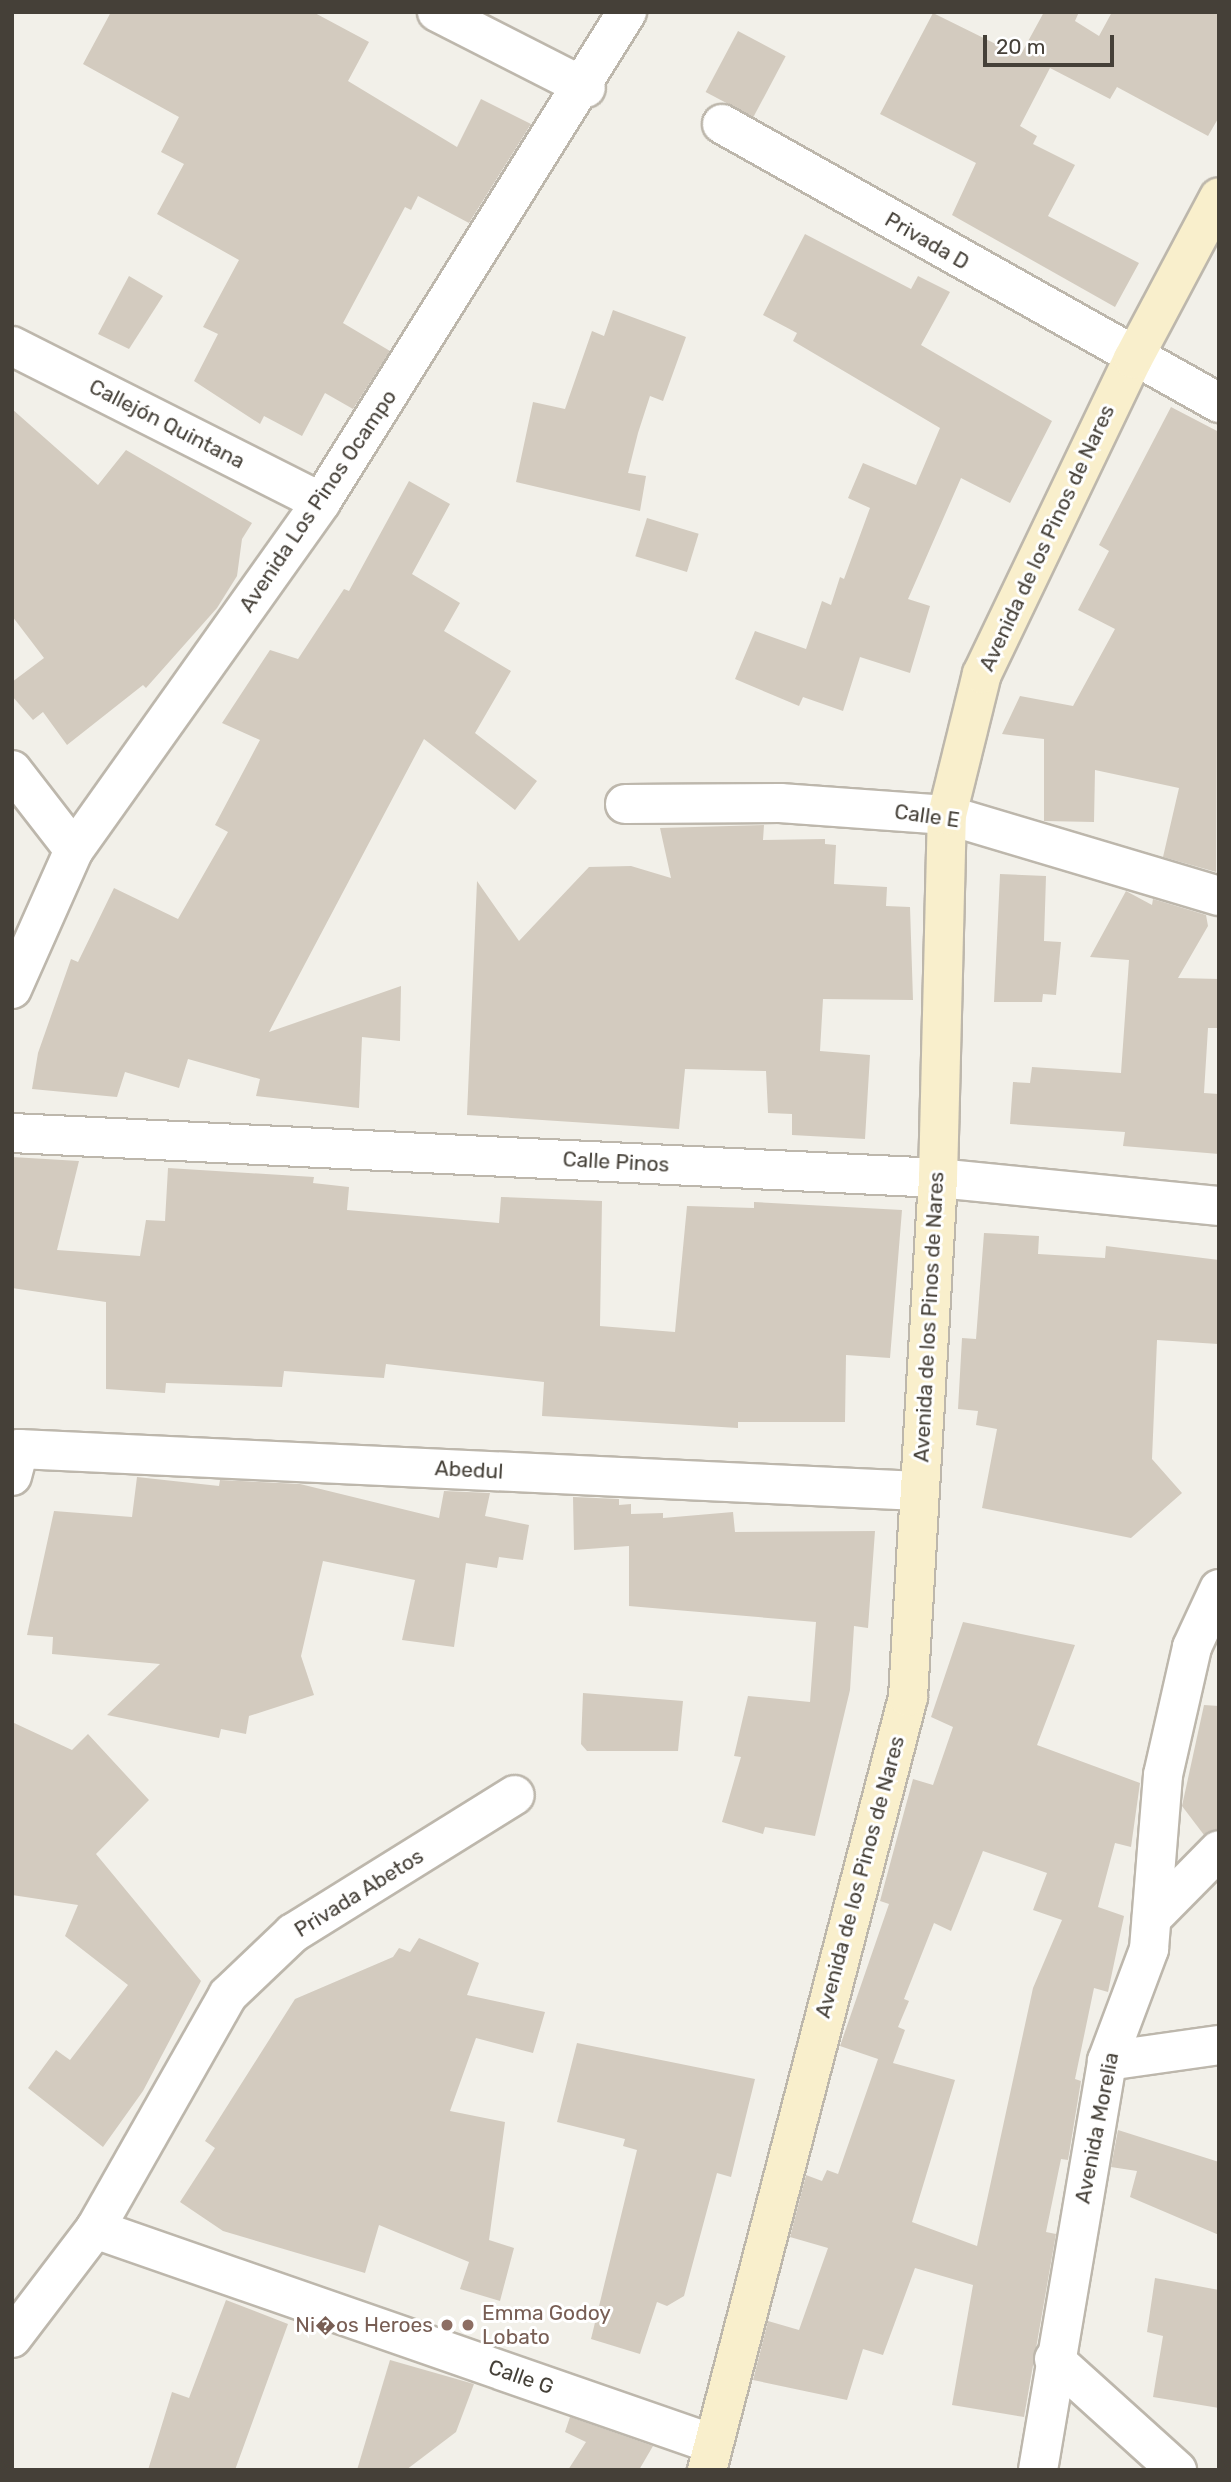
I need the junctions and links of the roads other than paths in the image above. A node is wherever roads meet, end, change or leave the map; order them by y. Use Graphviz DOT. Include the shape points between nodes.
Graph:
graph roads {
  1 [pos="437,12"];
  2 [pos="627,12"];
  3 [pos="586,88"];
  4 [pos="722,124"];
  5 [pos="1219,197"];
  6 [pos="12,346"];
  7 [pos="1133,359"];
  8 [pos="1219,403"];
  9 [pos="321,502"];
  10 [pos="12,770"];
  11 [pos="625,804"];
  12 [pos="947,815"];
  13 [pos="74,850"];
  14 [pos="1219,896"];
  15 [pos="12,989"];
  16 [pos="12,1133"];
  17 [pos="938,1178"];
  18 [pos="1219,1206"];
  19 [pos="16,1463"];
  20 [pos="919,1491"];
  21 [pos="1219,1588"];
  22 [pos="515,1795"];
  23 [pos="1219,1850"];
  24 [pos="1152,1918"];
  25 [pos="1219,2045"];
  26 [pos="1107,2061"];
  27 [pos="95,2229"];
  28 [pos="12,2338"];
  29 [pos="1054,2360"];
  30 [pos="708,2456"];
  31 [pos="1038,2470"];
  32 [pos="1177,2470"];
  1 -- 3 [label="street"];
  2 -- 3 [label="street, Avenida Los Pinos Ocampo"];
  3 -- 9 [label="street, Avenida Los Pinos Ocampo"];
  4 -- 7 [label="street, Privada D"];
  5 -- 7 [label="street, Avenida de los Pinos de Nares"];
  6 -- 9 [label="street, Callejón Quintana"];
  7 -- 8 [label="street, Privada D"];
  7 -- 12 [label="street, Avenida de los Pinos de Nares" via="982,674"];
  9 -- 13 [label="street, Avenida Los Pinos Ocampo"];
  10 -- 13 [label="street"];
  11 -- 12 [label="street, Calle E" via="780,803"];
  12 -- 14 [label="street, Calle E"];
  12 -- 17 [label="street, Avenida de los Pinos de Nares"];
  13 -- 15 [label="street, Avenida Los Pinos Ocampo"];
  16 -- 17 [label="street, Calle Pinos"];
  17 -- 18 [label="street, Calle Pinos"];
  17 -- 20 [label="street, Avenida de los Pinos de Nares"];
  19 -- 20 [label="street, Abedul"];
  20 -- 30 [label="street, Avenida de los Pinos de Nares" via="908,1697"];
  21 -- 24 [label="street, Avenida Morelia" via="1192,1647 1163,1775"];
  22 -- 27 [label="street, Privada Abetos" via="293,1933 228,1994"];
  23 -- 24 [label="street"];
  24 -- 26 [label="street, Avenida Morelia" via="1149,1949"];
  25 -- 26 [label="street"];
  26 -- 29 [label="street, Avenida Morelia"];
  27 -- 28 [label="street, Privada Abetos"];
  27 -- 30 [label="street, Calle G"];
  29 -- 31 [label="street, Avenida Morelia"];
  29 -- 32 [label="street"];
}
